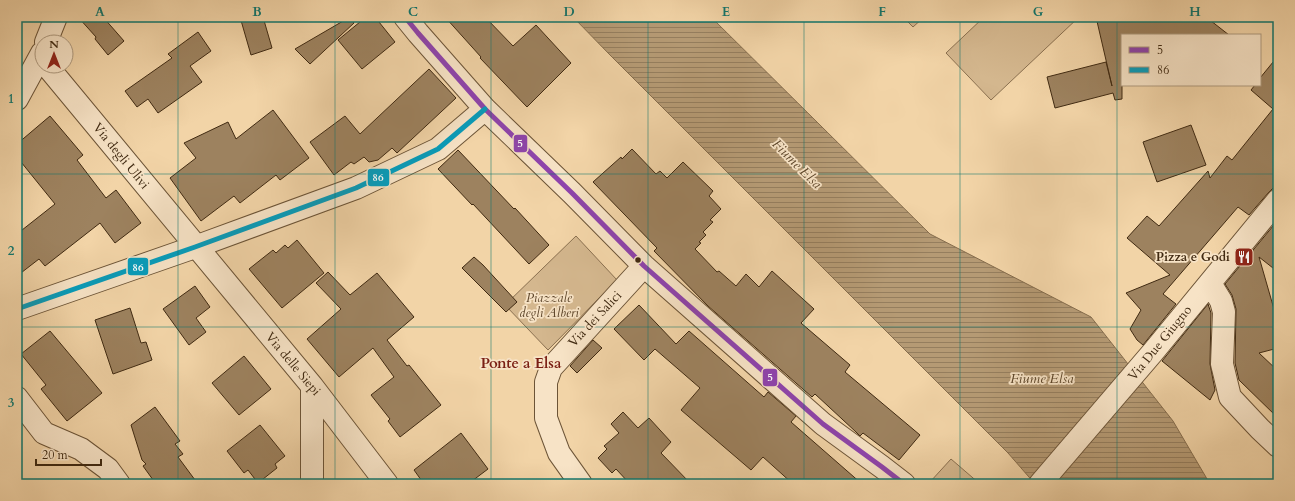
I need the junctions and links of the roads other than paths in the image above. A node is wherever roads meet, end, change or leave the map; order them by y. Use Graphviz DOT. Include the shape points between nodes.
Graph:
graph roads {
  1 [pos="56,17"];
  2 [pos="406,17"];
  3 [pos="50,34"];
  4 [pos="34,71"];
  5 [pos="57,74"];
  6 [pos="17,99"];
  7 [pos="486,109"];
  8 [pos="1278,200"];
  9 [pos="196,247"];
  10 [pos="644,266"];
  11 [pos="1210,283"];
  12 [pos="17,309"];
  13 [pos="312,386"];
  14 [pos="17,398"];
  15 [pos="1278,446"];
  16 [pos="119,484"];
  17 [pos="312,484"];
  18 [pos="387,484"];
  19 [pos="581,484"];
  20 [pos="904,484"];
  21 [pos="1040,484"];
  1 -- 3 [label="street"];
  2 -- 7 [label="street"];
  4 -- 6 [label="street"];
  5 -- 9 [label="street, Via degli Ulivi"];
  7 -- 9 [label="street" via="438,149 356,188"];
  7 -- 10 [label="street"];
  8 -- 11 [label="street, Via Due Giugno"];
  9 -- 12 [label="street"];
  9 -- 13 [label="street, Via delle Siepi"];
  10 -- 19 [label="street, Via dei Salici" via="551,368 546,382 546,418 559,453"];
  10 -- 20 [label="street" via="822,424"];
  11 -- 15 [label="street" via="1221,301 1224,312 1222,364 1230,397"];
  11 -- 21 [label="street, Via Due Giugno"];
  13 -- 17 [label="street"];
  13 -- 18 [label="street, Via delle Siepi"];
  14 -- 16 [label="street" via="44,433 81,449 108,469"];
}
